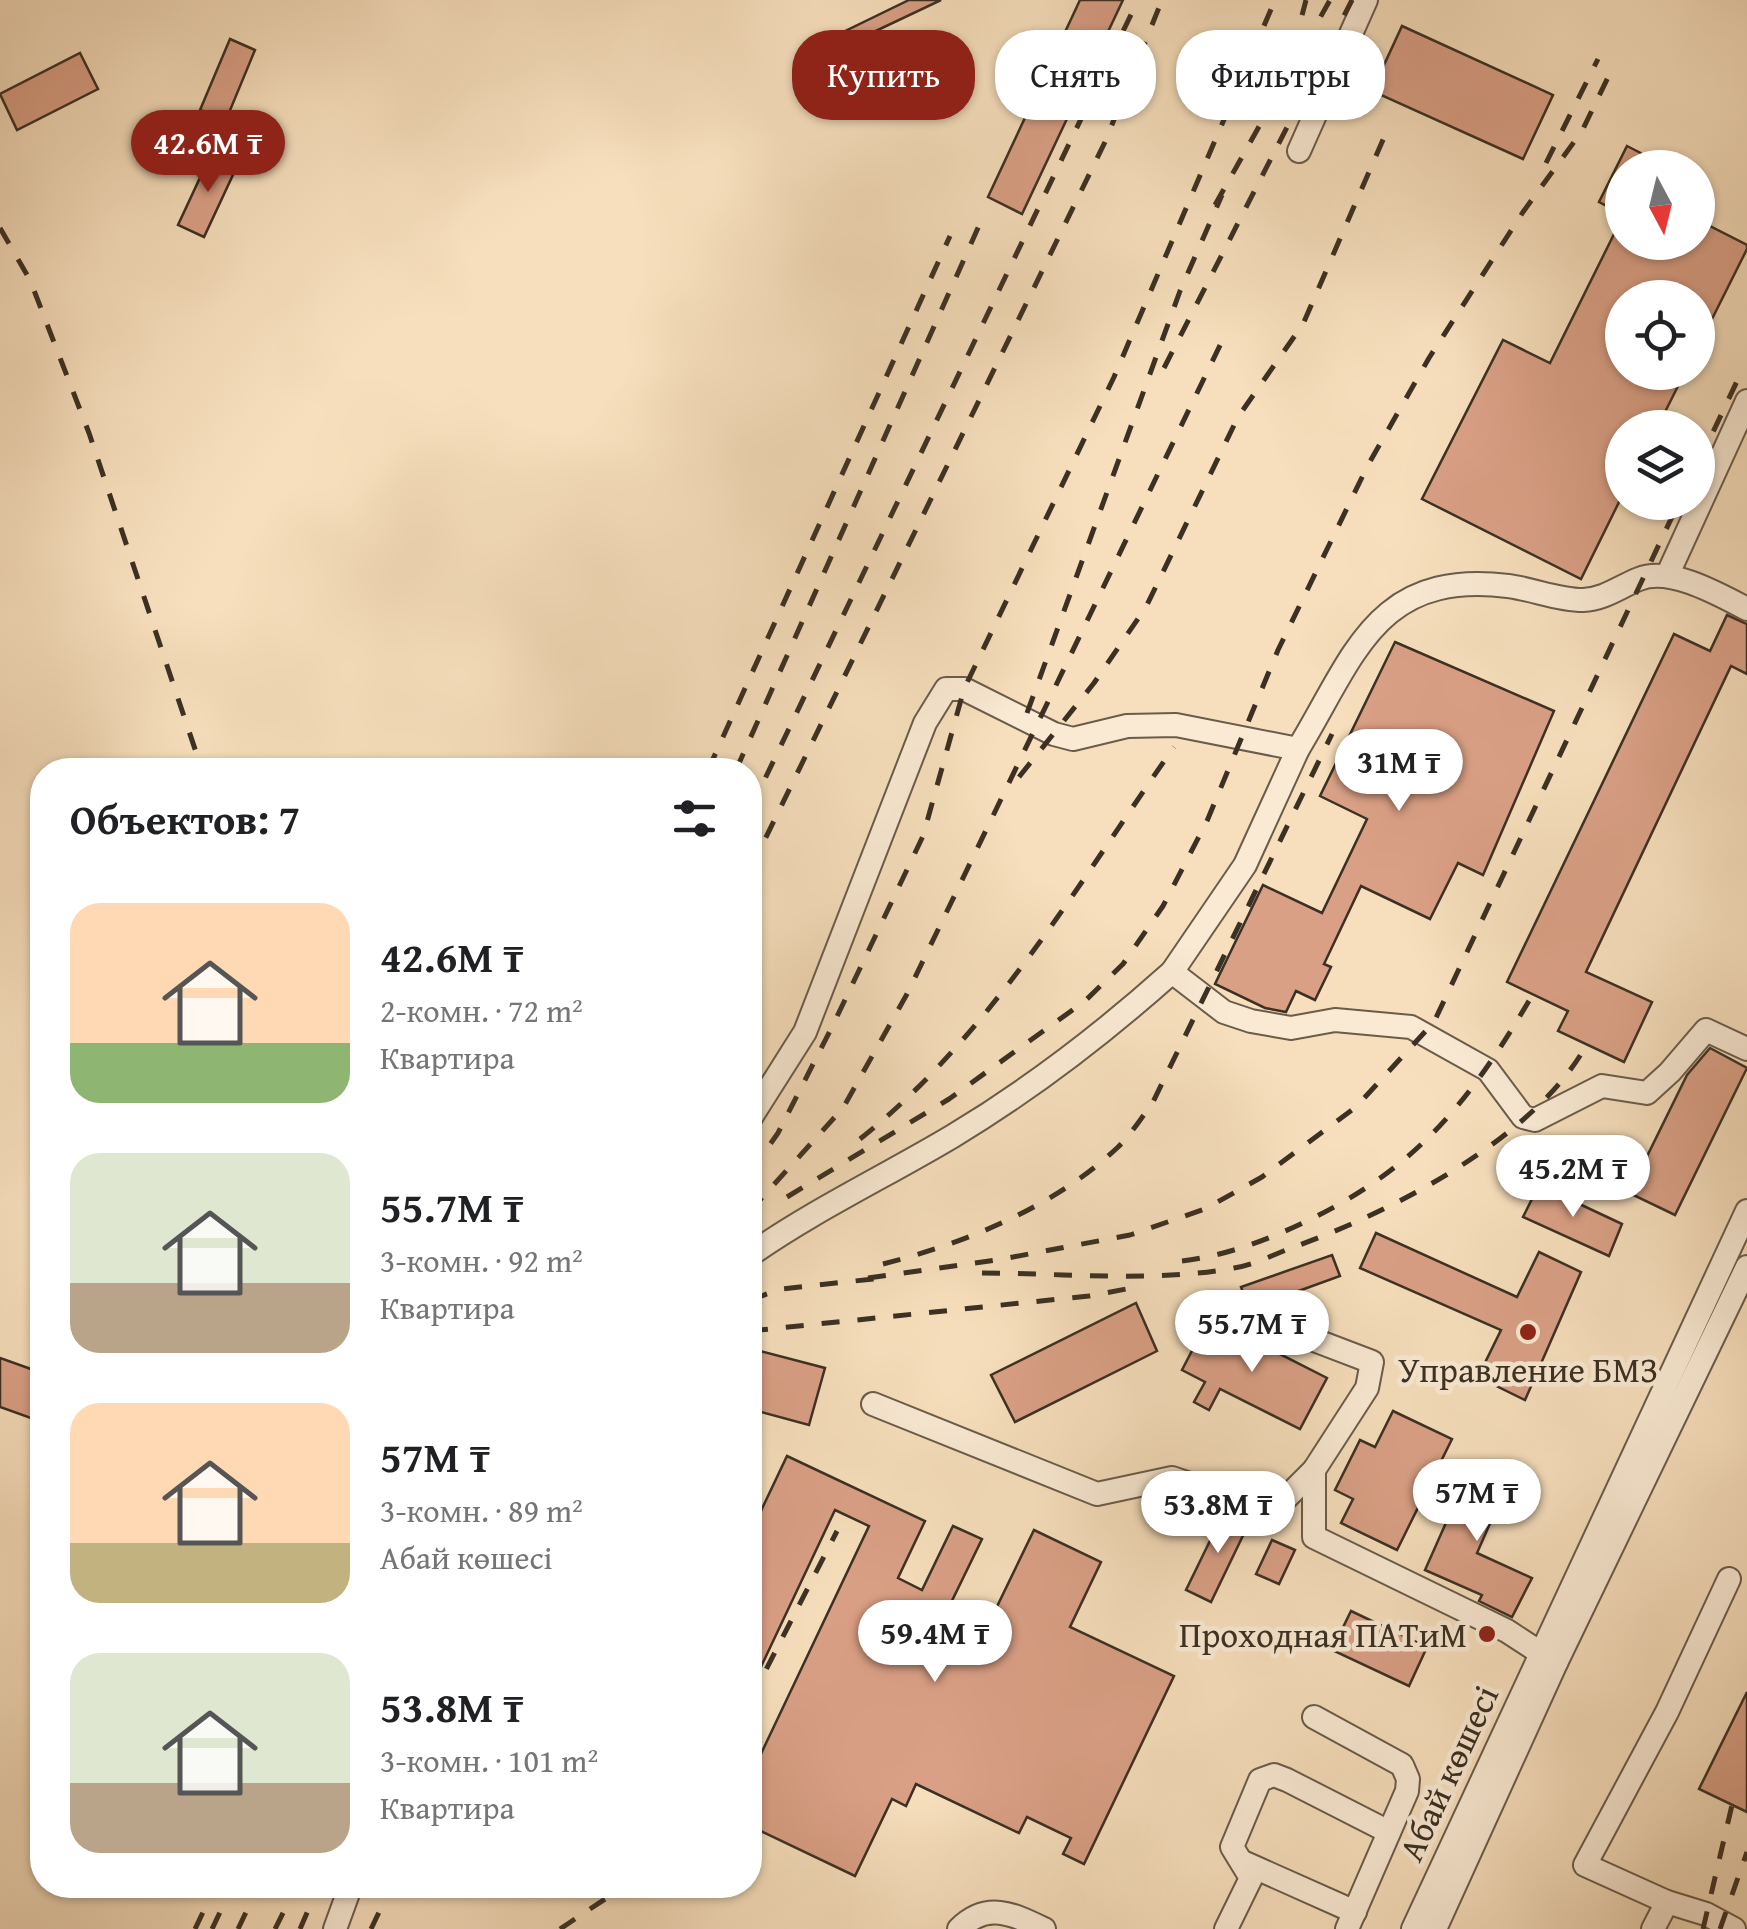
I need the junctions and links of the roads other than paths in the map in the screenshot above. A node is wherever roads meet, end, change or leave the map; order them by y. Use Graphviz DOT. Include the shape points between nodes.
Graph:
graph roads {
  1 [pos="1366,0"];
  2 [pos="1299,152"];
  3 [pos="1747,400"];
  4 [pos="1667,576"];
  5 [pos="1747,609"];
  6 [pos="1298,749"];
  7 [pos="1172,972"];
  8 [pos="1747,1049"];
  9 [pos="762,1100"];
  10 [pos="1747,1211"];
  11 [pos="762,1248"];
  12 [pos="1747,1267"];
  13 [pos="1267,1322"];
  14 [pos="873,1404"];
  15 [pos="1314,1470"];
  16 [pos="1730,1579"];
  17 [pos="1549,1659"];
  18 [pos="1314,1717"];
  19 [pos="1389,1832"];
  20 [pos="1244,1863"];
  21 [pos="346,1898"];
  22 [pos="1667,1902"];
  23 [pos="1351,1920"];
  24 [pos="335,1929"];
  25 [pos="959,1929"];
  26 [pos="1044,1929"];
  27 [pos="1226,1929"];
  28 [pos="1413,1929"];
  29 [pos="1435,1929"];
  30 [pos="1653,1929"];
  31 [pos="1734,1929"];
  1 -- 2 [label="street"];
  3 -- 4 [label="street"];
  4 -- 5 [label="street"];
  4 -- 6 [label="street" via="1644,576 1600,599 1440,585 1398,604 1366,632"];
  6 -- 7 [label="street" via="1245,865"];
  6 -- 9 [label="street" via="1176,726 1127,726 1073,740 964,690 946,689 925,722 805,1032"];
  7 -- 8 [label="street" via="1224,1012 1251,1021 1291,1028 1336,1020 1412,1027 1488,1070 1524,1117 1535,1120 1602,1086 1647,1093 1706,1030"];
  7 -- 11 [label="street" via="1028,1086"];
  10 -- 17 [label="street, Абай көшесі"];
  12 -- 17 [label="street, Абай көшесі"];
  13 -- 15 [label="street" via="1372,1362 1366,1388"];
  14 -- 15 [label="street" via="1098,1494 1172,1478 1272,1512"];
  15 -- 17 [label="street" via="1314,1537 1507,1631"];
  16 -- 22 [label="street" via="1585,1865"];
  17 -- 28 [label="street, Абай көшесі"];
  17 -- 29 [label="street, Абай көшесі"];
  18 -- 19 [label="street" via="1406,1771 1407,1791"];
  19 -- 20 [label="street" via="1267,1776 1234,1837"];
  19 -- 23 [label="street"];
  20 -- 23 [label="street"];
  20 -- 27 [label="street" via="1251,1878"];
  21 -- 24 [label="street"];
  22 -- 30 [label="street"];
  22 -- 31 [label="street"];
  25 -- 26 [label="street" via="993,1910"];
}
